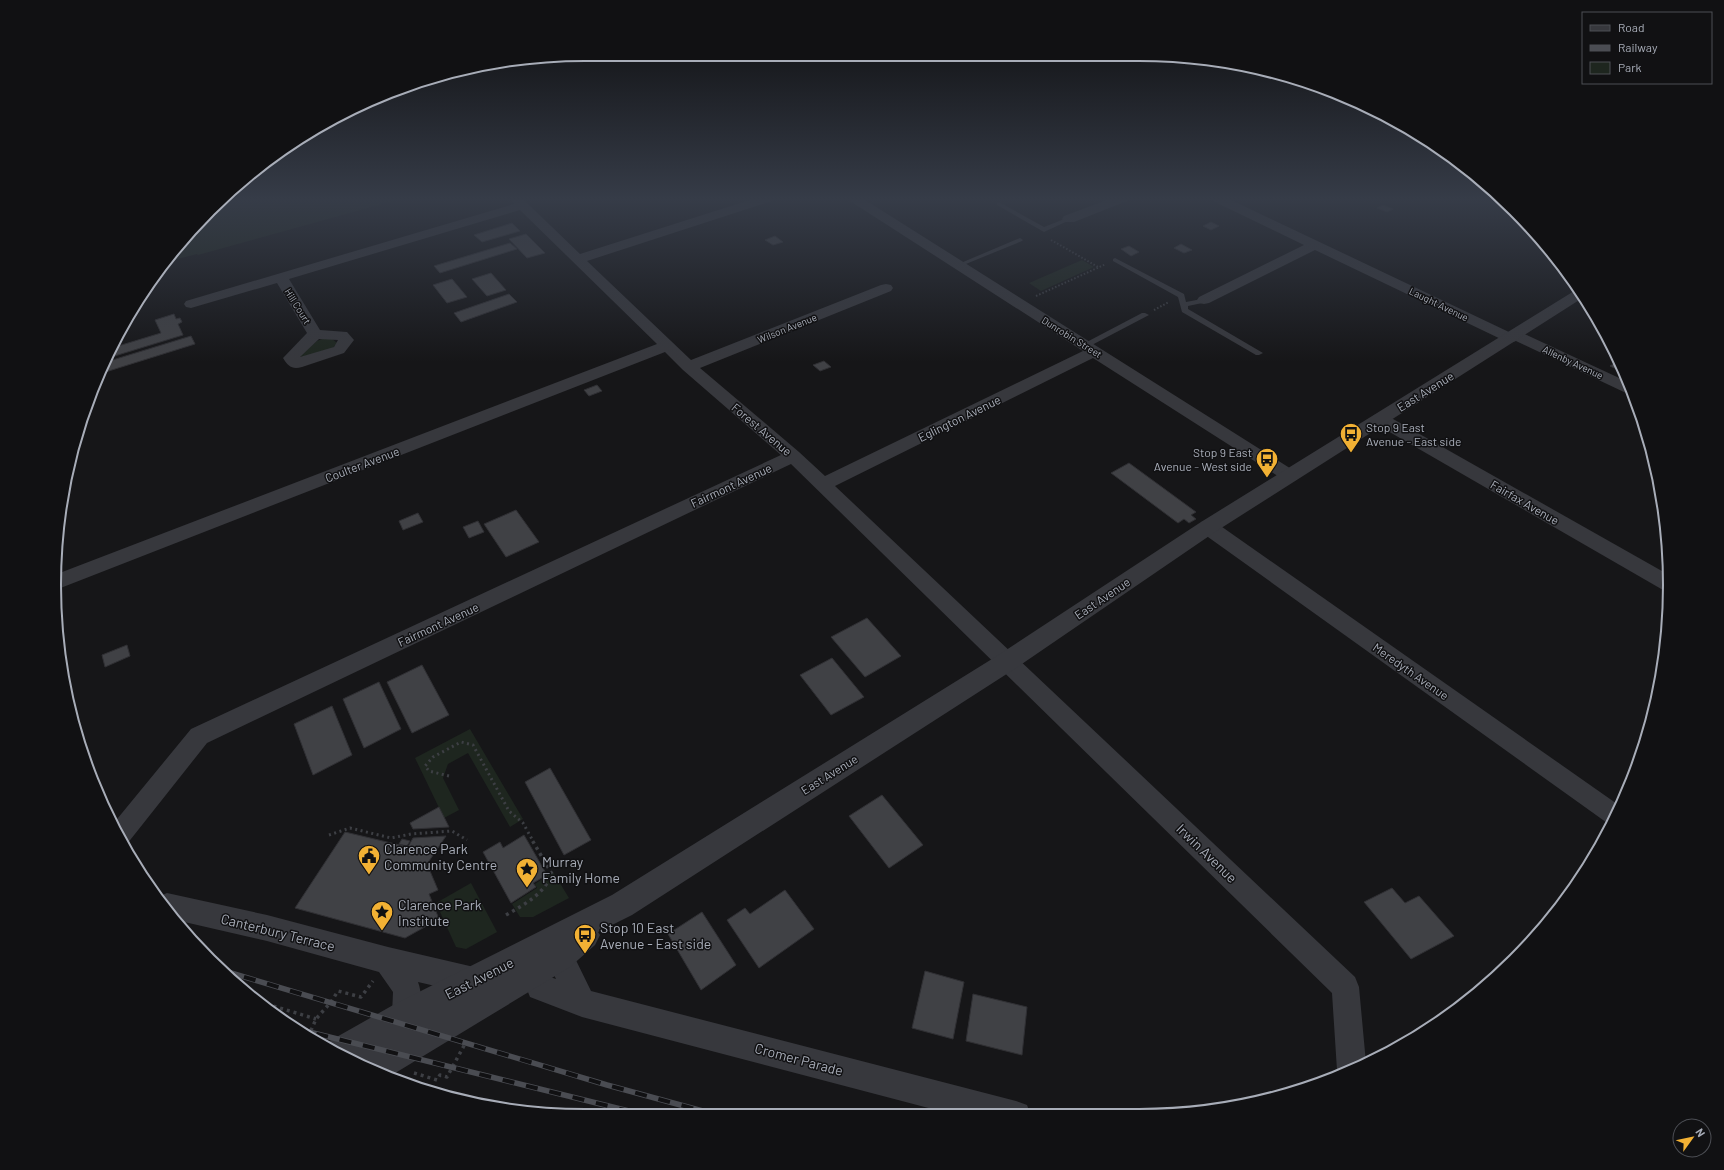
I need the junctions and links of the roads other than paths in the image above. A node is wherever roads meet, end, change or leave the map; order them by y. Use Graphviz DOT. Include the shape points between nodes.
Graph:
graph roads {
  1 [pos="357,253"];
  2 [pos="571,253"];
  3 [pos="598,253"];
  4 [pos="940,253"];
  5 [pos="989,253"];
  6 [pos="1300,253"];
  7 [pos="1331,253"];
  8 [pos="578,259"];
  9 [pos="1115,260"];
  10 [pos="959,265"];
  11 [pos="280,277"];
  12 [pos="886,288"];
  13 [pos="1576,296"];
  14 [pos="1204,300"];
  15 [pos="191,304"];
  16 [pos="1184,305"];
  17 [pos="1145,315"];
  18 [pos="315,334"];
  19 [pos="1512,336"];
  20 [pos="667,346"];
  21 [pos="1090,348"];
  22 [pos="1259,353"];
  23 [pos="689,367"];
  24 [pos="1624,386"];
  25 [pos="1380,419"];
  26 [pos="793,456"];
  27 [pos="1290,476"];
  28 [pos="822,484"];
  29 [pos="1208,527"];
  30 [pos="61,580"];
  31 [pos="1663,581"];
  32 [pos="1008,661"];
  33 [pos="1611,813"];
  34 [pos="122,831"];
  35 [pos="622,905"];
  36 [pos="171,907"];
  37 [pos="559,956"];
  38 [pos="388,961"];
  39 [pos="534,972"];
  40 [pos="474,981"];
  41 [pos="582,1003"];
  42 [pos="406,1015"];
  43 [pos="344,1050"];
  44 [pos="1351,1064"];
  45 [pos="377,1066"];
  46 [pos="989,1109"];
  1 -- 11 [label="street"];
  2 -- 8 [label="street, Forest Avenue"];
  3 -- 8 [label="street"];
  4 -- 10 [label="street, Dunrobin Street"];
  5 -- 10 [label="lane"];
  6 -- 14 [label="street"];
  7 -- 19 [label="street, Laught Avenue"];
  8 -- 20 [label="street, Forest Avenue"];
  9 -- 16 [label="lane" via="1181,296"];
  10 -- 21 [label="street, Dunrobin Street"];
  11 -- 15 [label="street"];
  11 -- 18 [label="street, Hill Court"];
  12 -- 23 [label="street, Wilson Avenue"];
  13 -- 19 [label="street, East Avenue"];
  14 -- 16 [label="lane"];
  16 -- 22 [label="lane" via="1185,310"];
  17 -- 21 [label="lane"];
  19 -- 24 [label="street, Allenby Avenue"];
  19 -- 25 [label="street, East Avenue"];
  20 -- 23 [label="street, Forest Avenue"];
  20 -- 30 [label="street, Coulter Avenue"];
  21 -- 27 [label="street, Dunrobin Street"];
  21 -- 28 [label="street, Eglington Avenue"];
  23 -- 26 [label="street, Forest Avenue"];
  25 -- 27 [label="street, East Avenue"];
  25 -- 31 [label="street, Fairfax Avenue"];
  26 -- 28 [label="street, Forest Avenue"];
  26 -- 34 [label="street, Fairmont Avenue" via="199,736"];
  27 -- 29 [label="street, East Avenue"];
  28 -- 32 [label="street, Forest Avenue"];
  29 -- 32 [label="street, East Avenue"];
  29 -- 33 [label="street, Meredyth Avenue"];
  32 -- 35 [label="street, East Avenue"];
  32 -- 44 [label="street, Irwin Avenue" via="1345,987"];
  35 -- 37 [label="street, East Avenue"];
  35 -- 40 [label="street, East Avenue"];
  36 -- 38 [label="street, Canterbury Terrace" via="267,928"];
  37 -- 39 [label="street, East Avenue"];
  37 -- 41 [label="street"];
  38 -- 40 [label="street, Canterbury Terrace"];
  38 -- 42 [label="street" via="407,989"];
  39 -- 41 [label="street, Cromer Parade" via="540,987"];
  39 -- 45 [label="street, East Avenue"];
  40 -- 42 [label="street, East Avenue"];
  41 -- 46 [label="street, Cromer Parade"];
  42 -- 43 [label="street, East Avenue"];
}
